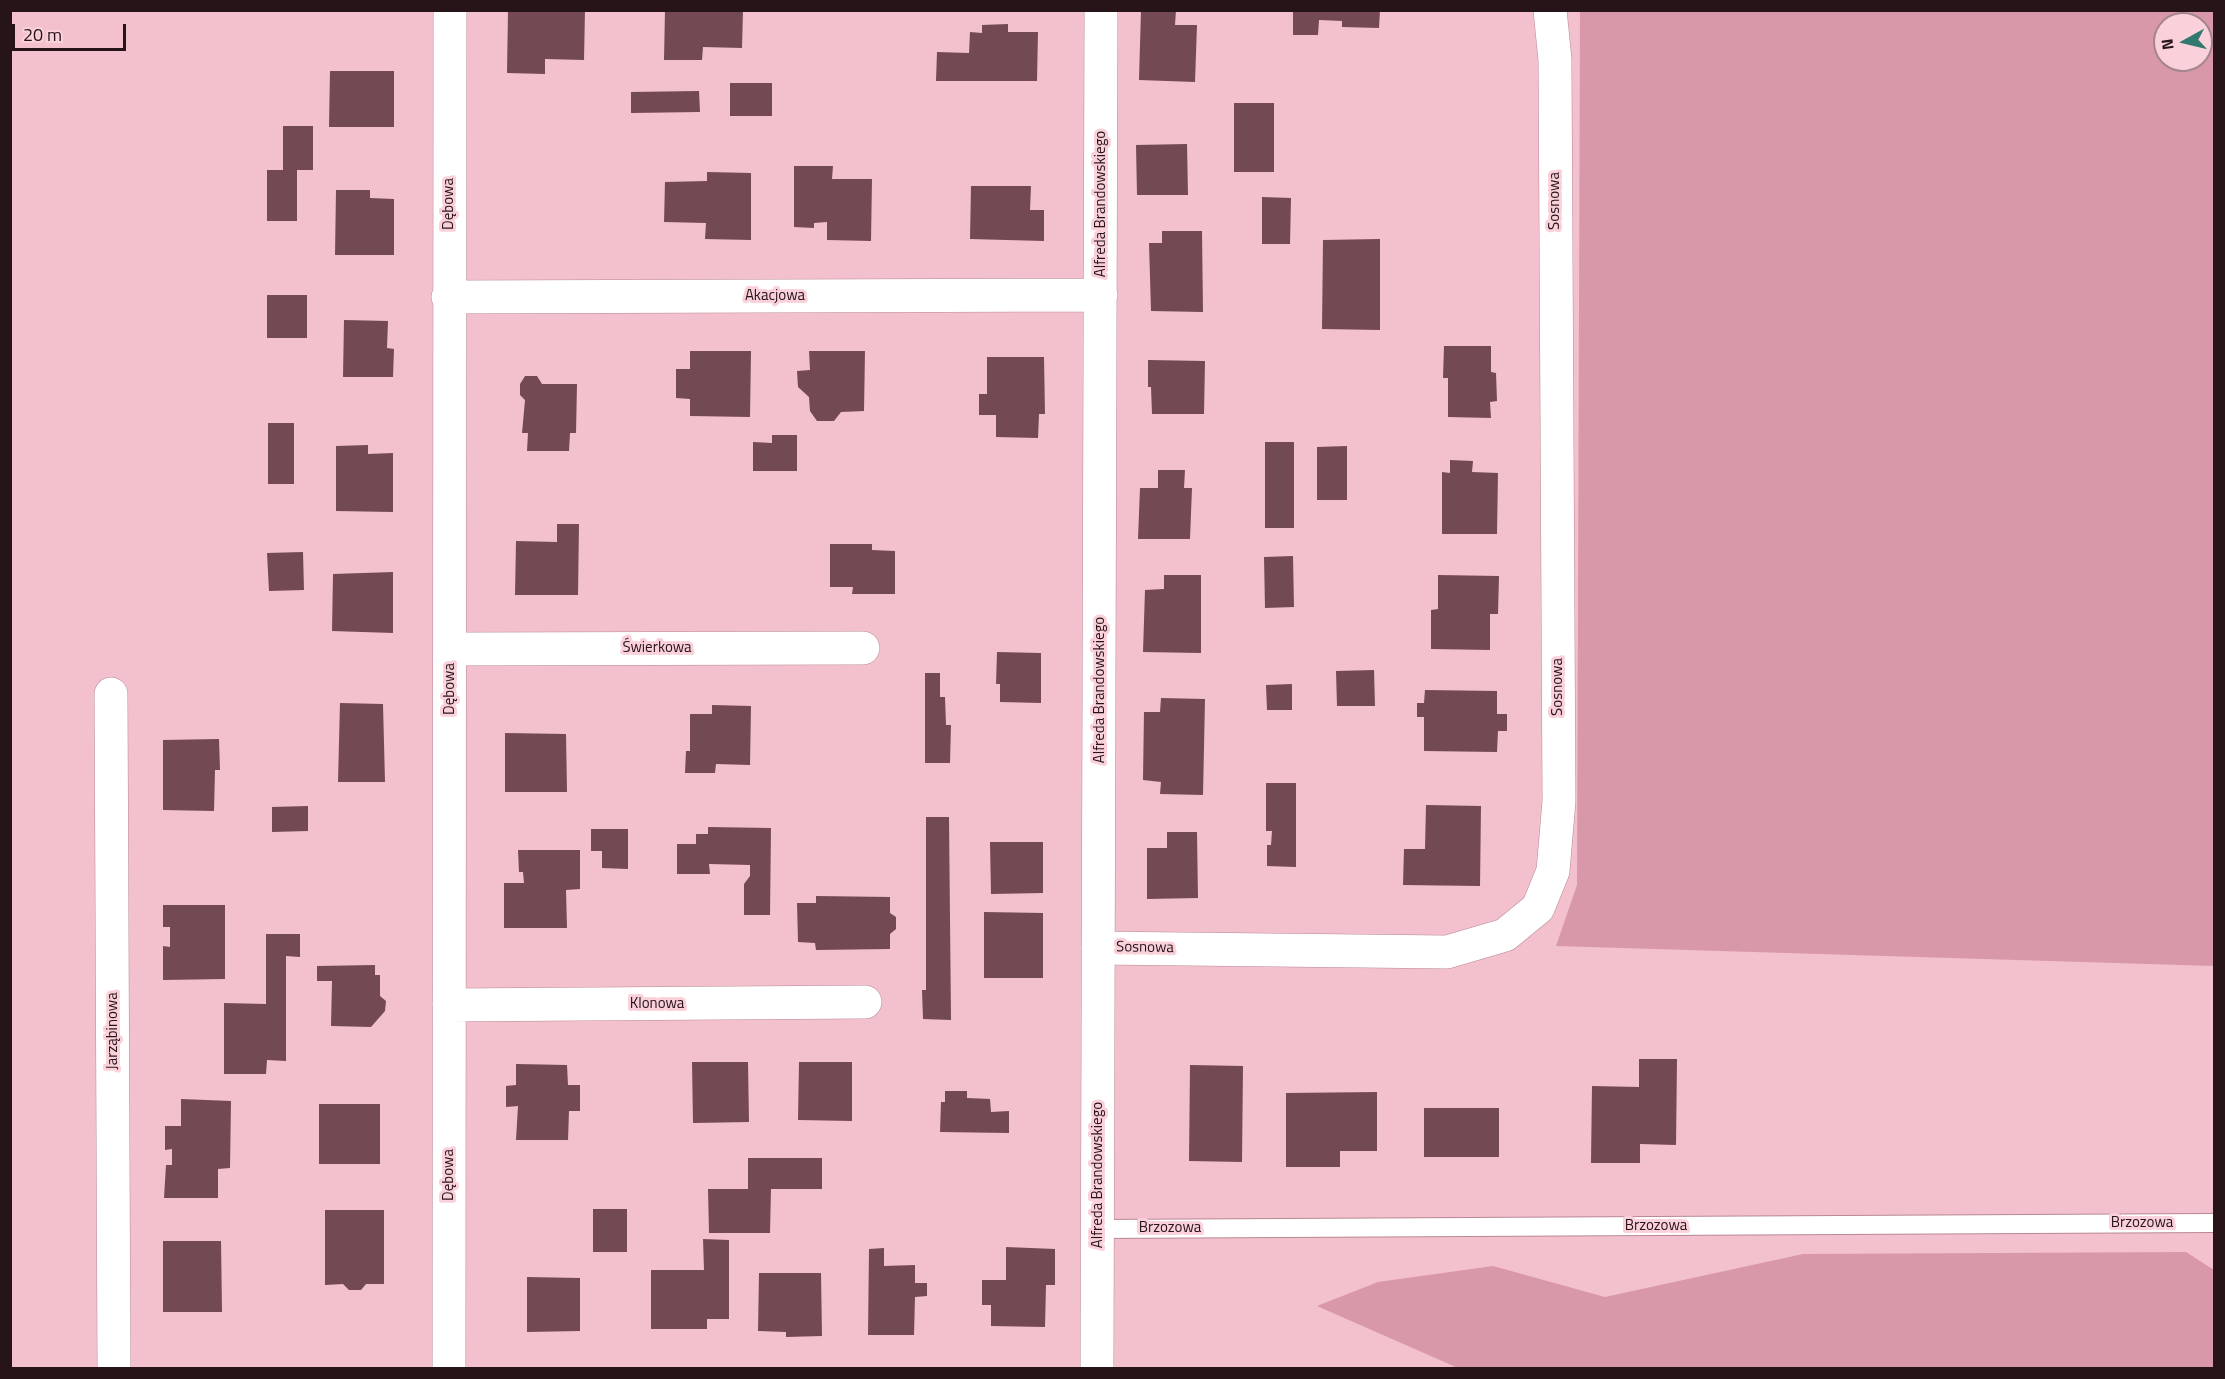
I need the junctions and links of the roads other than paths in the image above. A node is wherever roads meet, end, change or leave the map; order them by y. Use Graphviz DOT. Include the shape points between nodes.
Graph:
graph roads {
  1 [pos="450,10"];
  2 [pos="1101,10"];
  3 [pos="1550,10"];
  4 [pos="1101,295"];
  5 [pos="448,297"];
  6 [pos="863,648"];
  7 [pos="450,649"];
  8 [pos="111,693"];
  9 [pos="1098,948"];
  10 [pos="866,1002"];
  11 [pos="449,1005"];
  12 [pos="2214,1223"];
  13 [pos="1097,1228"];
  14 [pos="114,1368"];
  15 [pos="449,1368"];
  16 [pos="1097,1368"];
  1 -- 5 [label="street, Dębowa"];
  2 -- 4 [label="street, Alfreda Brandowskiego"];
  3 -- 9 [label="street, Sosnowa" via="1555,72 1558,801 1553,871 1538,908 1505,935 1447,952"];
  4 -- 5 [label="street, Akacjowa"];
  4 -- 9 [label="street, Alfreda Brandowskiego"];
  5 -- 7 [label="street, Dębowa"];
  6 -- 7 [label="street, Świerkowa"];
  7 -- 11 [label="street, Dębowa"];
  8 -- 14 [label="street, Jarząbinowa"];
  9 -- 13 [label="street, Alfreda Brandowskiego"];
  10 -- 11 [label="street, Klonowa"];
  11 -- 15 [label="street, Dębowa"];
  12 -- 13 [label="lane, Brzozowa"];
  13 -- 16 [label="street, Alfreda Brandowskiego"];
}
